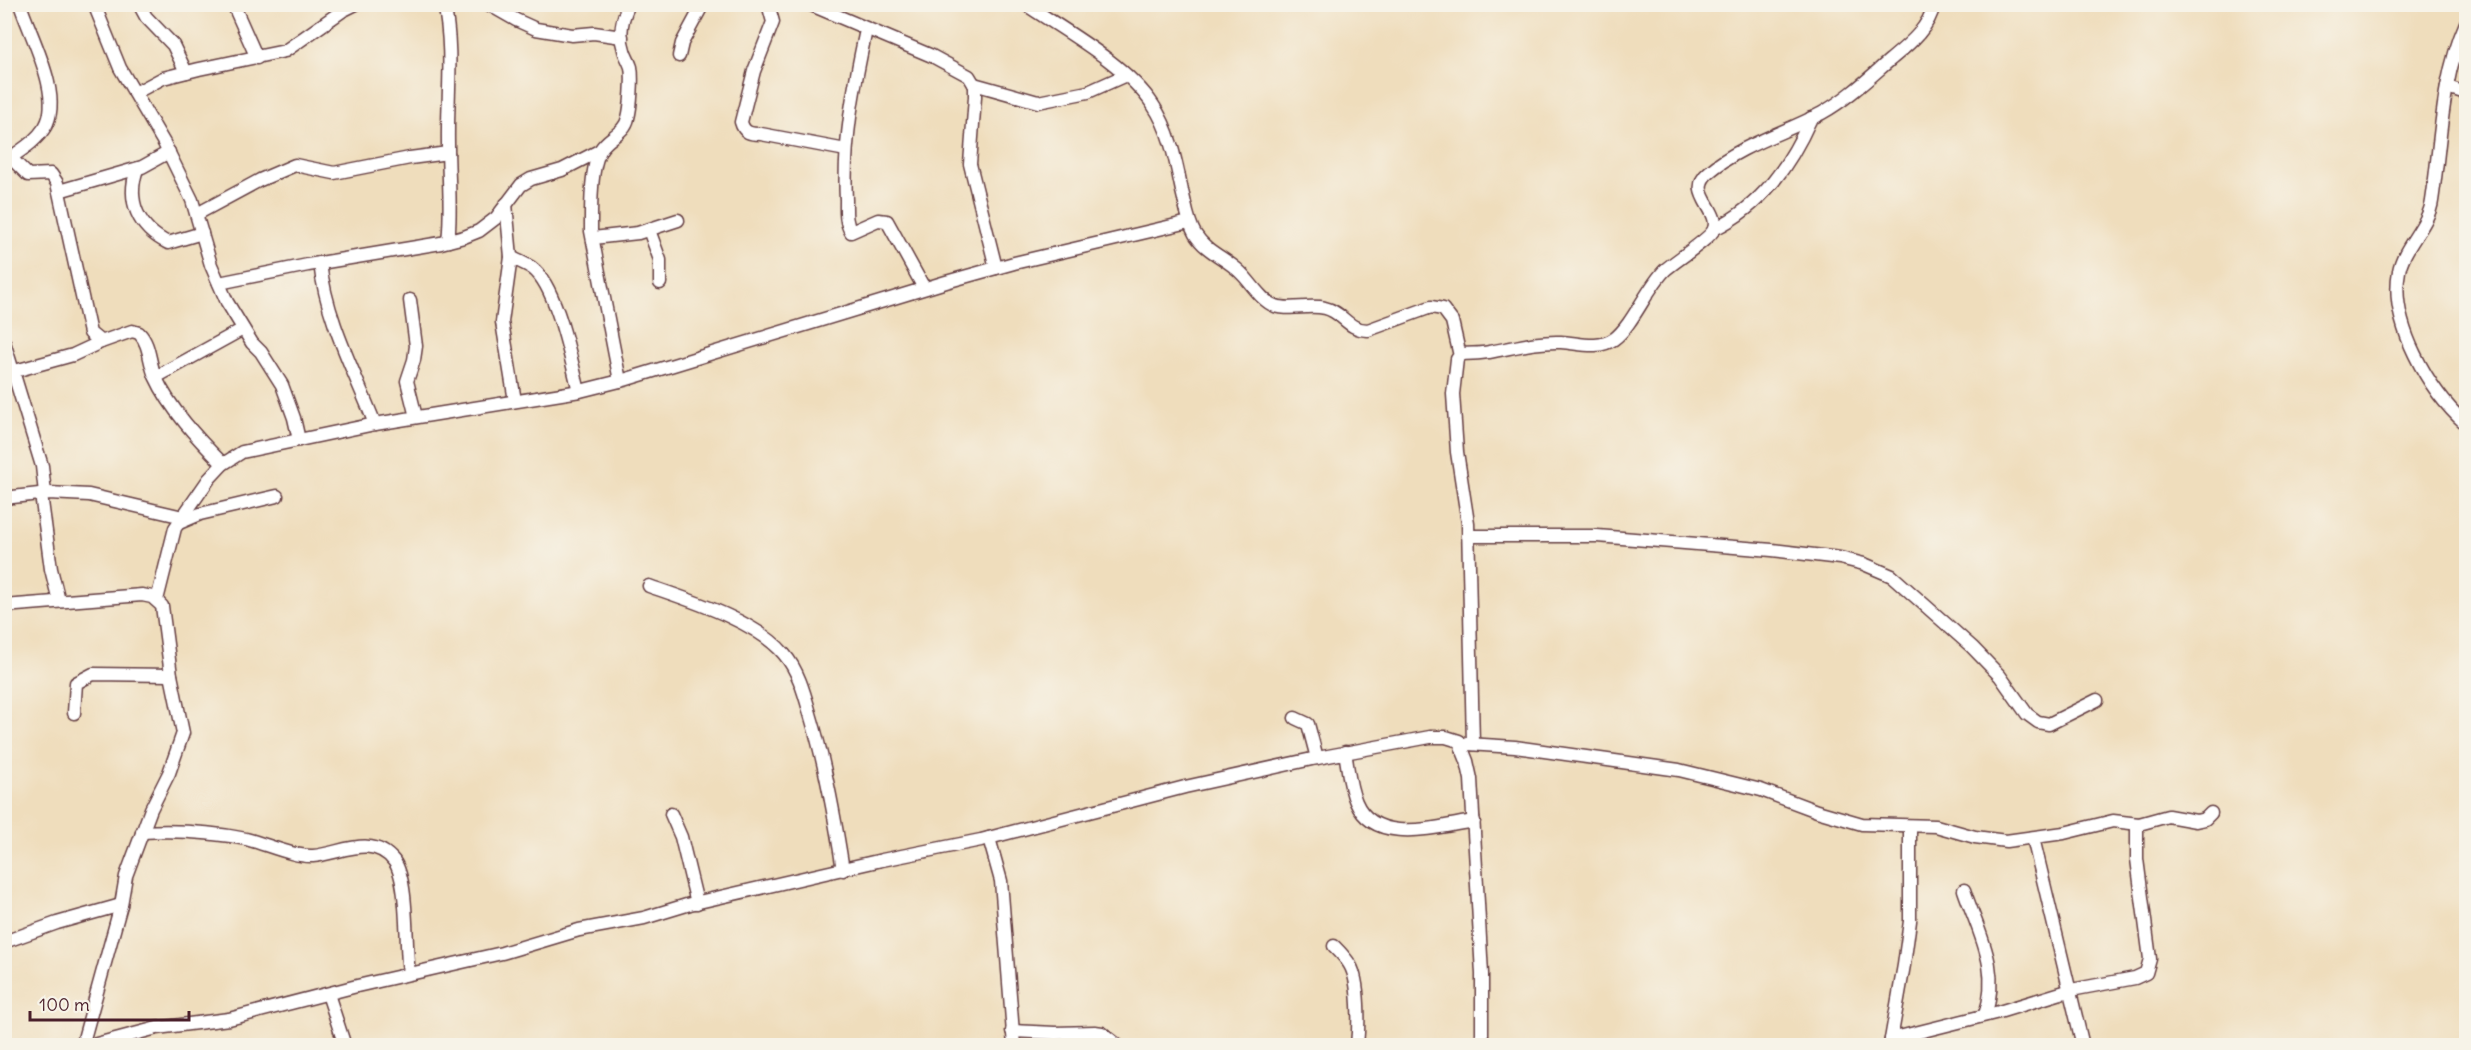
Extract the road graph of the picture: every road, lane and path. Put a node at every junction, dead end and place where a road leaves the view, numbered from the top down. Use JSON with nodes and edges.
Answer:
{"nodes":[{"id":1,"x":20,"y":4,"type":"edge"},
{"id":2,"x":94,"y":4,"type":"edge"},
{"id":3,"x":139,"y":4,"type":"edge"},
{"id":4,"x":233,"y":4,"type":"edge"},
{"id":5,"x":356,"y":4,"type":"edge"},
{"id":6,"x":444,"y":4,"type":"edge"},
{"id":7,"x":488,"y":4,"type":"edge"},
{"id":8,"x":629,"y":4,"type":"edge"},
{"id":9,"x":703,"y":4,"type":"edge"},
{"id":10,"x":768,"y":4,"type":"edge"},
{"id":11,"x":809,"y":4,"type":"edge"},
{"id":12,"x":1025,"y":4,"type":"edge"},
{"id":13,"x":1934,"y":4,"type":"edge"},
{"id":14,"x":339,"y":8,"type":"edge"},
{"id":15,"x":2466,"y":23,"type":"edge"},
{"id":16,"x":866,"y":30,"type":"junction"},
{"id":17,"x":622,"y":36,"type":"junction"},
{"id":18,"x":679,"y":56,"type":"dead end"},
{"id":19,"x":257,"y":58,"type":"junction"},
{"id":20,"x":186,"y":72,"type":"junction"},
{"id":21,"x":1126,"y":75,"type":"junction"},
{"id":22,"x":974,"y":84,"type":"junction"},
{"id":23,"x":2448,"y":87,"type":"junction"},
{"id":24,"x":135,"y":93,"type":"junction"},
{"id":25,"x":2466,"y":93,"type":"edge"},
{"id":26,"x":1811,"y":118,"type":"junction"},
{"id":27,"x":846,"y":150,"type":"junction"},
{"id":28,"x":600,"y":151,"type":"junction"},
{"id":29,"x":169,"y":152,"type":"junction"},
{"id":30,"x":448,"y":153,"type":"junction"},
{"id":31,"x":7,"y":154,"type":"edge"},
{"id":32,"x":137,"y":169,"type":"junction"},
{"id":33,"x":59,"y":191,"type":"junction"},
{"id":34,"x":506,"y":204,"type":"junction"},
{"id":35,"x":197,"y":214,"type":"junction"},
{"id":36,"x":678,"y":220,"type":"dead end"},
{"id":37,"x":1189,"y":222,"type":"junction"},
{"id":38,"x":1714,"y":229,"type":"junction"},
{"id":39,"x":649,"y":230,"type":"junction"},
{"id":40,"x":202,"y":233,"type":"junction"},
{"id":41,"x":593,"y":238,"type":"junction"},
{"id":42,"x":448,"y":242,"type":"junction"},
{"id":43,"x":511,"y":257,"type":"junction"},
{"id":44,"x":320,"y":263,"type":"junction"},
{"id":45,"x":996,"y":268,"type":"junction"},
{"id":46,"x":219,"y":283,"type":"junction"},
{"id":47,"x":660,"y":283,"type":"dead end"},
{"id":48,"x":924,"y":288,"type":"junction"},
{"id":49,"x":410,"y":300,"type":"dead end"},
{"id":50,"x":243,"y":329,"type":"junction"},
{"id":51,"x":4,"y":342,"type":"edge"},
{"id":52,"x":101,"y":342,"type":"junction"},
{"id":53,"x":1460,"y":356,"type":"junction"},
{"id":54,"x":10,"y":372,"type":"edge"},
{"id":55,"x":156,"y":377,"type":"junction"},
{"id":56,"x":620,"y":381,"type":"junction"},
{"id":57,"x":579,"y":391,"type":"junction"},
{"id":58,"x":516,"y":401,"type":"junction"},
{"id":59,"x":416,"y":417,"type":"junction"},
{"id":60,"x":375,"y":424,"type":"junction"},
{"id":61,"x":2466,"y":424,"type":"edge"},
{"id":62,"x":299,"y":440,"type":"junction"},
{"id":63,"x":223,"y":464,"type":"junction"},
{"id":64,"x":43,"y":493,"type":"junction"},
{"id":65,"x":277,"y":496,"type":"dead end"},
{"id":66,"x":4,"y":498,"type":"edge"},
{"id":67,"x":181,"y":520,"type":"junction"},
{"id":68,"x":1468,"y":536,"type":"junction"},
{"id":69,"x":649,"y":586,"type":"dead end"},
{"id":70,"x":157,"y":600,"type":"junction"},
{"id":71,"x":59,"y":601,"type":"junction"},
{"id":72,"x":4,"y":606,"type":"edge"},
{"id":73,"x":171,"y":675,"type":"junction"},
{"id":74,"x":2097,"y":700,"type":"dead end"},
{"id":75,"x":74,"y":713,"type":"dead end"},
{"id":76,"x":1295,"y":718,"type":"dead end"},
{"id":77,"x":1467,"y":744,"type":"junction"},
{"id":78,"x":1345,"y":752,"type":"junction"},
{"id":79,"x":1317,"y":758,"type":"junction"},
{"id":80,"x":2211,"y":813,"type":"dead end"},
{"id":81,"x":671,"y":814,"type":"dead end"},
{"id":82,"x":1474,"y":821,"type":"junction"},
{"id":83,"x":2137,"y":824,"type":"junction"},
{"id":84,"x":1910,"y":826,"type":"junction"},
{"id":85,"x":142,"y":832,"type":"junction"},
{"id":86,"x":989,"y":838,"type":"junction"},
{"id":87,"x":2033,"y":838,"type":"junction"},
{"id":88,"x":843,"y":870,"type":"junction"},
{"id":89,"x":1964,"y":890,"type":"dead end"},
{"id":90,"x":697,"y":903,"type":"junction"},
{"id":91,"x":122,"y":905,"type":"junction"},
{"id":92,"x":4,"y":942,"type":"edge"},
{"id":93,"x":1334,"y":946,"type":"dead end"},
{"id":94,"x":409,"y":973,"type":"junction"},
{"id":95,"x":2071,"y":990,"type":"junction"},
{"id":96,"x":328,"y":994,"type":"junction"},
{"id":97,"x":1985,"y":1015,"type":"junction"},
{"id":98,"x":1012,"y":1031,"type":"junction"},
{"id":99,"x":1890,"y":1042,"type":"edge"},
{"id":100,"x":1116,"y":1044,"type":"dead end"},
{"id":101,"x":82,"y":1046,"type":"edge"},
{"id":102,"x":89,"y":1046,"type":"edge"},
{"id":103,"x":345,"y":1046,"type":"edge"},
{"id":104,"x":1014,"y":1046,"type":"edge"},
{"id":105,"x":1357,"y":1046,"type":"edge"},
{"id":106,"x":1482,"y":1046,"type":"edge"},
{"id":107,"x":2083,"y":1046,"type":"edge"}],
"edges":[{"from":1,"to":31,"type":"street"},
{"from":2,"to":24,"type":"street"},
{"from":3,"to":20,"type":"street"},
{"from":4,"to":19,"type":"street"},
{"from":5,"to":14,"type":"street"},
{"from":6,"to":30,"type":"street"},
{"from":7,"to":17,"type":"street"},
{"from":8,"to":17,"type":"street"},
{"from":9,"to":18,"type":"street"},
{"from":10,"to":27,"type":"street"},
{"from":11,"to":16,"type":"street"},
{"from":12,"to":21,"type":"street"},
{"from":13,"to":26,"type":"street"},
{"from":14,"to":19,"type":"street"},
{"from":15,"to":23,"type":"street"},
{"from":16,"to":22,"type":"street"},
{"from":16,"to":27,"type":"street"},
{"from":17,"to":28,"type":"street"},
{"from":19,"to":20,"type":"street"},
{"from":20,"to":24,"type":"street"},
{"from":21,"to":22,"type":"street"},
{"from":21,"to":37,"type":"street"},
{"from":22,"to":45,"type":"street"},
{"from":23,"to":25,"type":"street"},
{"from":23,"to":61,"type":"street"},
{"from":24,"to":29,"type":"street"},
{"from":26,"to":38,"type":"street"},
{"from":26,"to":38,"type":"street"},
{"from":27,"to":48,"type":"street"},
{"from":28,"to":34,"type":"street"},
{"from":28,"to":41,"type":"street"},
{"from":29,"to":32,"type":"street"},
{"from":29,"to":35,"type":"street"},
{"from":30,"to":35,"type":"street"},
{"from":30,"to":42,"type":"street"},
{"from":31,"to":33,"type":"street"},
{"from":32,"to":33,"type":"street"},
{"from":32,"to":40,"type":"street"},
{"from":33,"to":52,"type":"street"},
{"from":34,"to":42,"type":"street"},
{"from":34,"to":43,"type":"street"},
{"from":35,"to":40,"type":"street"},
{"from":36,"to":39,"type":"street"},
{"from":37,"to":45,"type":"street"},
{"from":37,"to":53,"type":"street"},
{"from":38,"to":53,"type":"street"},
{"from":39,"to":41,"type":"street"},
{"from":39,"to":47,"type":"street"},
{"from":40,"to":46,"type":"street"},
{"from":41,"to":56,"type":"street"},
{"from":42,"to":44,"type":"street"},
{"from":43,"to":57,"type":"street"},
{"from":43,"to":58,"type":"street"},
{"from":44,"to":46,"type":"street"},
{"from":44,"to":60,"type":"street"},
{"from":45,"to":48,"type":"street"},
{"from":46,"to":50,"type":"street"},
{"from":48,"to":56,"type":"street"},
{"from":49,"to":59,"type":"street"},
{"from":50,"to":55,"type":"street"},
{"from":50,"to":62,"type":"street"},
{"from":51,"to":54,"type":"street"},
{"from":52,"to":54,"type":"street"},
{"from":52,"to":55,"type":"street"},
{"from":53,"to":68,"type":"street"},
{"from":54,"to":64,"type":"street"},
{"from":55,"to":63,"type":"street"},
{"from":56,"to":57,"type":"street"},
{"from":57,"to":58,"type":"street"},
{"from":58,"to":59,"type":"street"},
{"from":59,"to":60,"type":"street"},
{"from":60,"to":62,"type":"street"},
{"from":62,"to":63,"type":"street"},
{"from":63,"to":67,"type":"street"},
{"from":64,"to":66,"type":"street"},
{"from":64,"to":67,"type":"street"},
{"from":64,"to":71,"type":"street"},
{"from":65,"to":67,"type":"street"},
{"from":67,"to":70,"type":"street"},
{"from":68,"to":74,"type":"street"},
{"from":68,"to":77,"type":"street"},
{"from":69,"to":88,"type":"street"},
{"from":70,"to":71,"type":"street"},
{"from":70,"to":73,"type":"street"},
{"from":71,"to":72,"type":"street"},
{"from":73,"to":75,"type":"street"},
{"from":73,"to":85,"type":"street"},
{"from":76,"to":79,"type":"street"},
{"from":77,"to":78,"type":"street"},
{"from":77,"to":82,"type":"street"},
{"from":77,"to":84,"type":"street"},
{"from":78,"to":79,"type":"street"},
{"from":78,"to":82,"type":"street"},
{"from":79,"to":86,"type":"street"},
{"from":80,"to":83,"type":"street"},
{"from":81,"to":90,"type":"street"},
{"from":82,"to":106,"type":"street"},
{"from":83,"to":87,"type":"street"},
{"from":83,"to":95,"type":"street"},
{"from":84,"to":87,"type":"street"},
{"from":84,"to":99,"type":"street"},
{"from":85,"to":91,"type":"street"},
{"from":85,"to":94,"type":"street"},
{"from":86,"to":88,"type":"street"},
{"from":86,"to":98,"type":"street"},
{"from":87,"to":95,"type":"street"},
{"from":88,"to":90,"type":"street"},
{"from":89,"to":97,"type":"street"},
{"from":90,"to":94,"type":"street"},
{"from":91,"to":92,"type":"street"},
{"from":91,"to":101,"type":"street"},
{"from":93,"to":105,"type":"street"},
{"from":94,"to":96,"type":"street"},
{"from":95,"to":97,"type":"street"},
{"from":95,"to":107,"type":"street"},
{"from":96,"to":102,"type":"street"},
{"from":96,"to":103,"type":"street"},
{"from":97,"to":99,"type":"street"},
{"from":98,"to":100,"type":"street"},
{"from":98,"to":104,"type":"street"}]}
